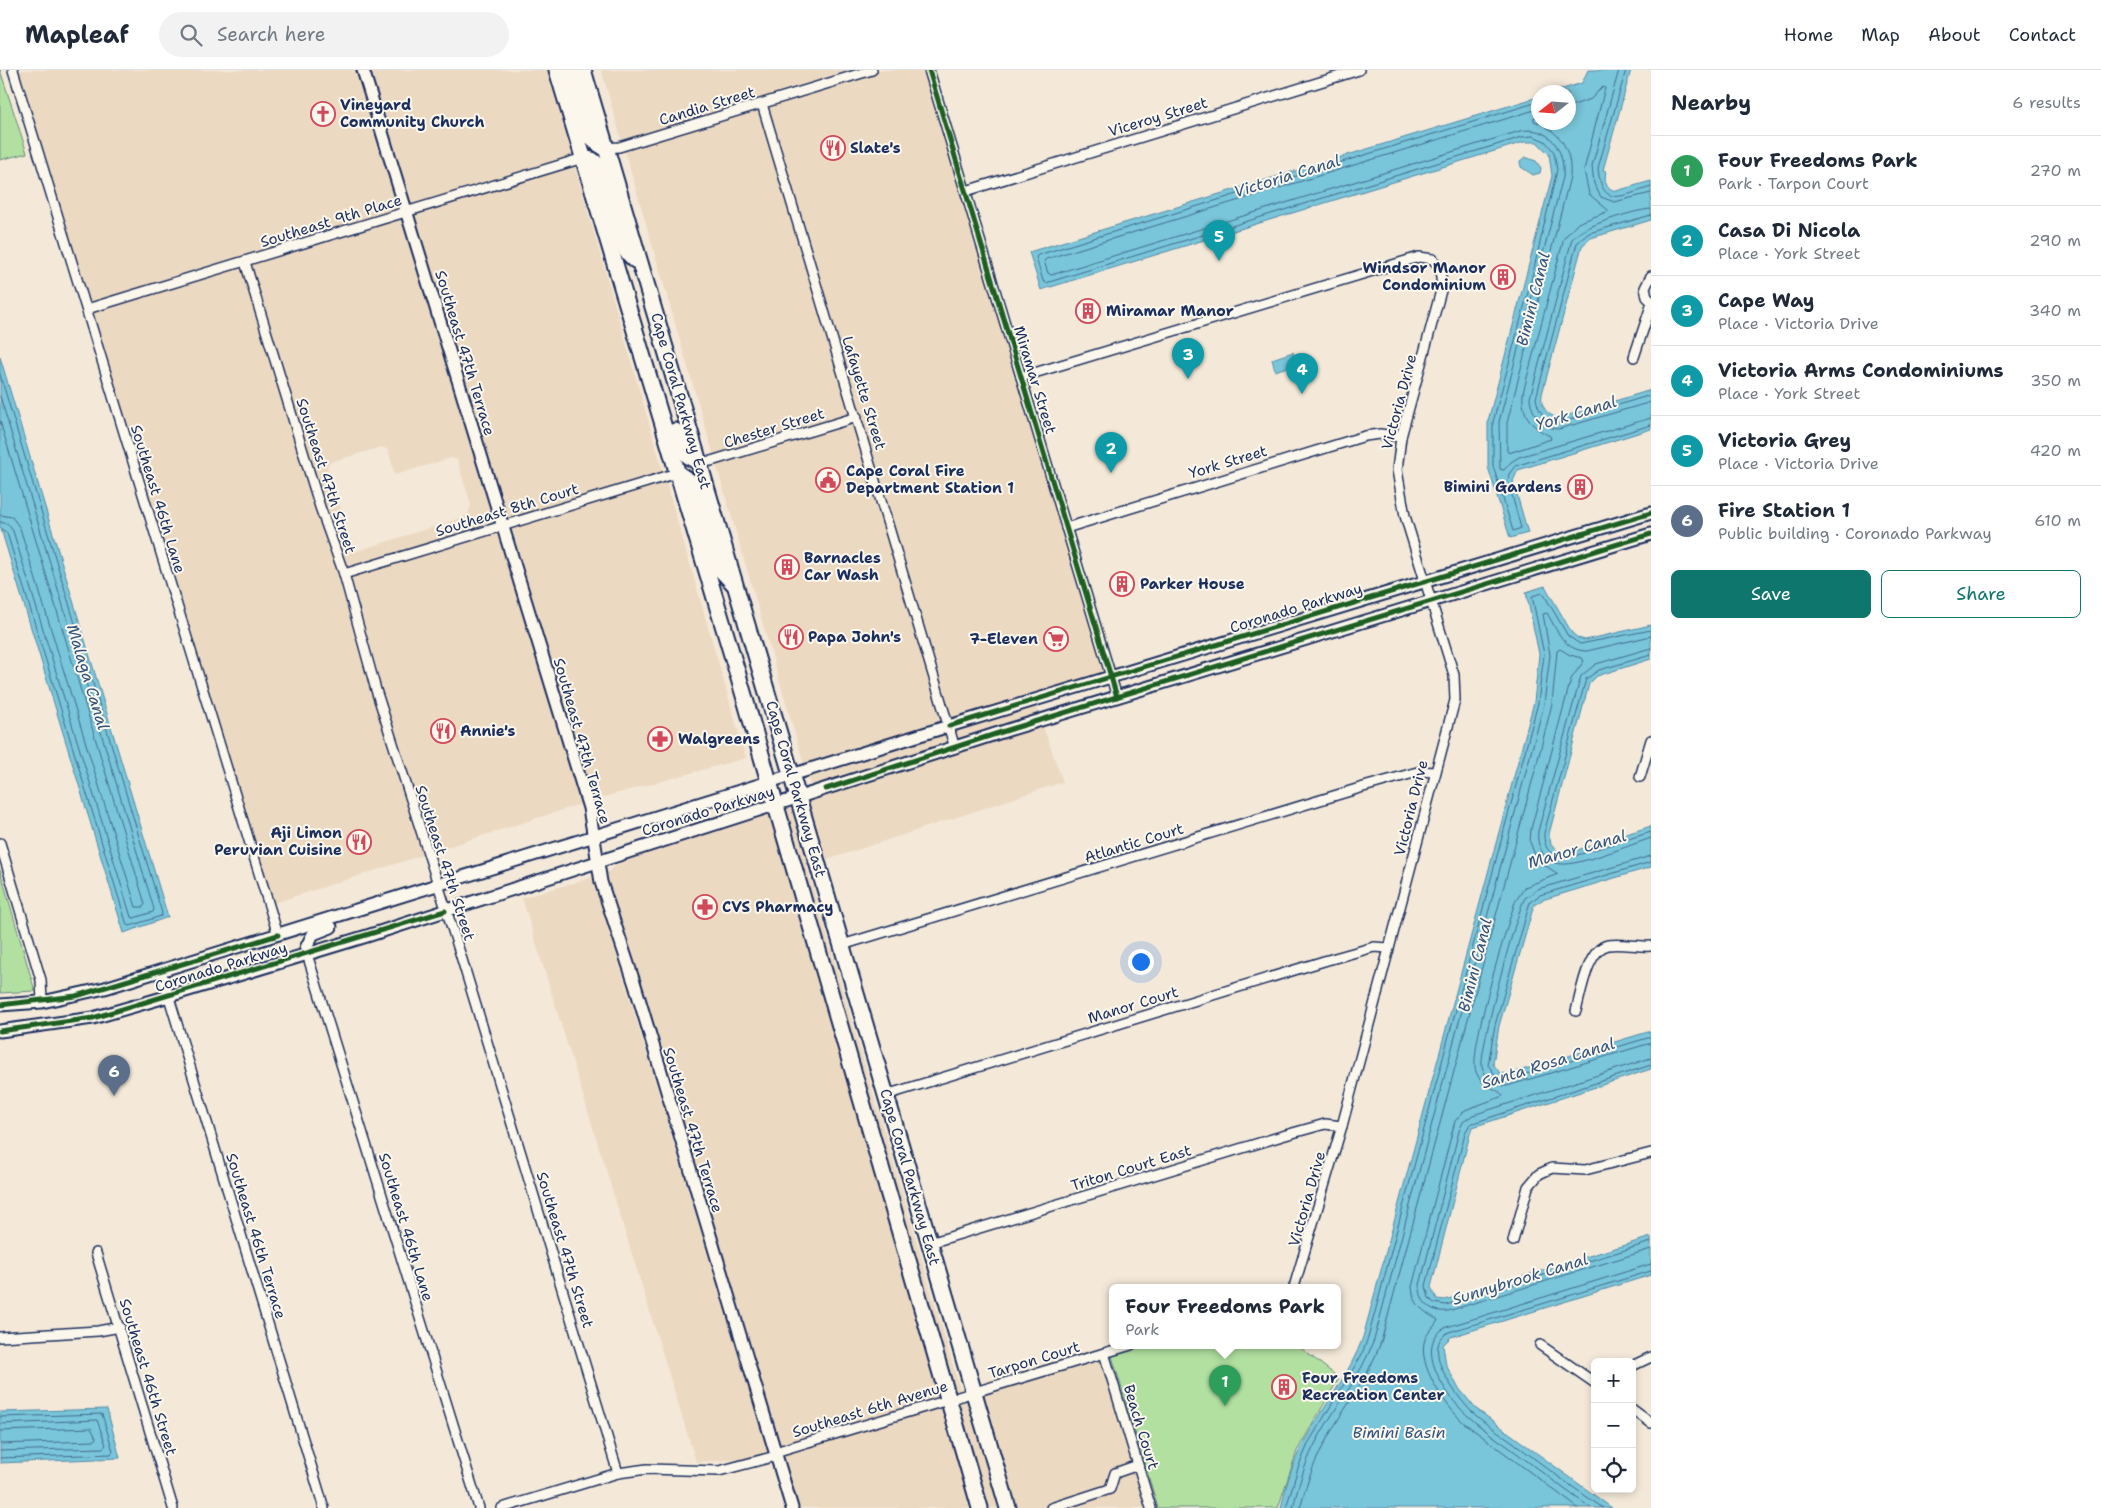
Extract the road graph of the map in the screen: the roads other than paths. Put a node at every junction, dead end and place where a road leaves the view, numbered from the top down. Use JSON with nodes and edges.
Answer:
{"nodes":[{"id":1,"x":13,"y":70,"type":"edge"},
{"id":2,"x":363,"y":70,"type":"edge"},
{"id":3,"x":557,"y":70,"type":"edge"},
{"id":4,"x":569,"y":70,"type":"edge"},
{"id":5,"x":584,"y":70,"type":"edge"},
{"id":6,"x":872,"y":70,"type":"edge"},
{"id":7,"x":929,"y":70,"type":"edge"},
{"id":8,"x":1359,"y":70,"type":"edge"},
{"id":9,"x":762,"y":104,"type":"junction"},
{"id":10,"x":606,"y":148,"type":"junction"},
{"id":11,"x":583,"y":158,"type":"junction"},
{"id":12,"x":966,"y":191,"type":"junction"},
{"id":13,"x":406,"y":212,"type":"junction"},
{"id":14,"x":245,"y":262,"type":"junction"},
{"id":15,"x":641,"y":266,"type":"junction"},
{"id":16,"x":1651,"y":276,"type":"edge"},
{"id":17,"x":1651,"y":301,"type":"edge"},
{"id":18,"x":1651,"y":306,"type":"edge"},
{"id":19,"x":87,"y":309,"type":"junction"},
{"id":20,"x":641,"y":352,"type":"junction"},
{"id":21,"x":1634,"y":357,"type":"dead end"},
{"id":22,"x":1021,"y":377,"type":"junction"},
{"id":23,"x":857,"y":417,"type":"junction"},
{"id":24,"x":1401,"y":437,"type":"junction"},
{"id":25,"x":699,"y":462,"type":"junction"},
{"id":26,"x":677,"y":473,"type":"junction"},
{"id":27,"x":1651,"y":513,"type":"edge"},
{"id":28,"x":503,"y":526,"type":"junction"},
{"id":29,"x":1066,"y":528,"type":"junction"},
{"id":30,"x":1651,"y":534,"type":"edge"},
{"id":31,"x":344,"y":574,"type":"junction"},
{"id":32,"x":1426,"y":582,"type":"junction"},
{"id":33,"x":736,"y":586,"type":"junction"},
{"id":34,"x":1431,"y":601,"type":"junction"},
{"id":35,"x":1111,"y":678,"type":"junction"},
{"id":36,"x":1117,"y":697,"type":"junction"},
{"id":37,"x":949,"y":726,"type":"junction"},
{"id":38,"x":1651,"y":740,"type":"edge"},
{"id":39,"x":956,"y":748,"type":"junction"},
{"id":40,"x":1434,"y":772,"type":"junction"},
{"id":41,"x":792,"y":775,"type":"junction"},
{"id":42,"x":1640,"y":777,"type":"dead end"},
{"id":43,"x":769,"y":782,"type":"junction"},
{"id":44,"x":798,"y":798,"type":"junction"},
{"id":45,"x":776,"y":806,"type":"junction"},
{"id":46,"x":594,"y":837,"type":"junction"},
{"id":47,"x":0,"y":843,"type":"edge"},
{"id":48,"x":598,"y":862,"type":"junction"},
{"id":49,"x":437,"y":886,"type":"junction"},
{"id":50,"x":446,"y":911,"type":"junction"},
{"id":51,"x":354,"y":912,"type":"junction"},
{"id":52,"x":278,"y":935,"type":"junction"},
{"id":53,"x":842,"y":945,"type":"junction"},
{"id":54,"x":1651,"y":946,"type":"edge"},
{"id":55,"x":1388,"y":948,"type":"junction"},
{"id":56,"x":307,"y":954,"type":"junction"},
{"id":57,"x":161,"y":971,"type":"junction"},
{"id":58,"x":169,"y":996,"type":"junction"},
{"id":59,"x":42,"y":1002,"type":"junction"},
{"id":60,"x":0,"y":1005,"type":"edge"},
{"id":61,"x":1576,"y":1012,"type":"dead end"},
{"id":62,"x":0,"y":1031,"type":"edge"},
{"id":63,"x":886,"y":1094,"type":"junction"},
{"id":64,"x":1342,"y":1126,"type":"junction"},
{"id":65,"x":1651,"y":1153,"type":"edge"},
{"id":66,"x":1513,"y":1241,"type":"dead end"},
{"id":67,"x":930,"y":1243,"type":"junction"},
{"id":68,"x":96,"y":1253,"type":"dead end"},
{"id":69,"x":1295,"y":1284,"type":"edge"},
{"id":70,"x":120,"y":1327,"type":"junction"},
{"id":71,"x":0,"y":1337,"type":"edge"},
{"id":72,"x":1540,"y":1345,"type":"dead end"},
{"id":73,"x":1118,"y":1349,"type":"edge"},
{"id":74,"x":1104,"y":1353,"type":"junction"},
{"id":75,"x":1651,"y":1357,"type":"edge"},
{"id":76,"x":1636,"y":1364,"type":"edge"},
{"id":77,"x":1591,"y":1380,"type":"edge"},
{"id":78,"x":974,"y":1392,"type":"junction"},
{"id":79,"x":948,"y":1400,"type":"junction"},
{"id":80,"x":1636,"y":1412,"type":"edge"},
{"id":81,"x":1651,"y":1423,"type":"edge"},
{"id":82,"x":776,"y":1454,"type":"junction"},
{"id":83,"x":1138,"y":1465,"type":"junction"},
{"id":84,"x":618,"y":1473,"type":"junction"},
{"id":85,"x":173,"y":1508,"type":"edge"},
{"id":86,"x":324,"y":1508,"type":"edge"},
{"id":87,"x":479,"y":1508,"type":"edge"},
{"id":88,"x":502,"y":1508,"type":"edge"},
{"id":89,"x":792,"y":1508,"type":"edge"},
{"id":90,"x":980,"y":1508,"type":"edge"},
{"id":91,"x":1008,"y":1508,"type":"edge"},
{"id":92,"x":1051,"y":1508,"type":"edge"},
{"id":93,"x":1151,"y":1508,"type":"edge"}],
"edges":[{"from":1,"to":19,"type":"street","name":"Southeast 46th Lane"},
{"from":2,"to":13,"type":"street","name":"Southeast 47th Terrace"},
{"from":3,"to":11,"type":"main road","name":"Cape Coral Parkway East"},
{"from":4,"to":10,"type":"main road"},
{"from":5,"to":10,"type":"main road","name":"Cape Coral Parkway East"},
{"from":6,"to":9,"type":"street","name":"Candia Street"},
{"from":7,"to":12,"type":"street","name":"Miramar Street"},
{"from":8,"to":12,"type":"street","name":"Viceroy Street"},
{"from":9,"to":10,"type":"street","name":"Candia Street"},
{"from":9,"to":23,"type":"street","name":"Lafayette Street"},
{"from":10,"to":15,"type":"main road","name":"Cape Coral Parkway East"},
{"from":11,"to":13,"type":"street","name":"Southeast 9th Place"},
{"from":11,"to":15,"type":"main road"},
{"from":11,"to":20,"type":"main road","name":"Cape Coral Parkway East"},
{"from":12,"to":22,"type":"street","name":"Miramar Street"},
{"from":13,"to":14,"type":"street","name":"Southeast 9th Place"},
{"from":13,"to":28,"type":"street","name":"Southeast 47th Terrace"},
{"from":14,"to":19,"type":"street","name":"Southeast 9th Place"},
{"from":14,"to":31,"type":"street","name":"Southeast 47th Street"},
{"from":15,"to":25,"type":"main road","name":"Cape Coral Parkway East"},
{"from":16,"to":17,"type":"street"},
{"from":18,"to":21,"type":"street"},
{"from":19,"to":52,"type":"street","name":"Southeast 46th Lane"},
{"from":20,"to":25,"type":"main road"},
{"from":20,"to":26,"type":"main road","name":"Cape Coral Parkway East"},
{"from":22,"to":24,"type":"street","name":"Victoria Drive"},
{"from":22,"to":29,"type":"street","name":"Miramar Street"},
{"from":23,"to":25,"type":"street","name":"Chester Street"},
{"from":23,"to":37,"type":"street","name":"Lafayette Street"},
{"from":24,"to":29,"type":"street","name":"York Street"},
{"from":24,"to":32,"type":"street","name":"Victoria Drive"},
{"from":25,"to":33,"type":"main road","name":"Cape Coral Parkway East"},
{"from":26,"to":28,"type":"street","name":"Southeast 8th Court"},
{"from":26,"to":33,"type":"main road"},
{"from":26,"to":43,"type":"main road","name":"Cape Coral Parkway East"},
{"from":27,"to":32,"type":"street","name":"Coronado Parkway"},
{"from":28,"to":31,"type":"street","name":"Southeast 8th Court"},
{"from":28,"to":46,"type":"street","name":"Southeast 47th Terrace"},
{"from":29,"to":35,"type":"street","name":"Miramar Street"},
{"from":30,"to":34,"type":"street","name":"Coronado Parkway"},
{"from":31,"to":49,"type":"street","name":"Southeast 47th Street"},
{"from":32,"to":34,"type":"street","name":"Victoria Drive"},
{"from":32,"to":35,"type":"street","name":"Coronado Parkway"},
{"from":33,"to":41,"type":"main road","name":"Cape Coral Parkway East"},
{"from":34,"to":36,"type":"street","name":"Coronado Parkway"},
{"from":34,"to":40,"type":"street","name":"Victoria Drive"},
{"from":35,"to":36,"type":"street","name":"Miramar Street"},
{"from":35,"to":37,"type":"street","name":"Coronado Parkway"},
{"from":36,"to":39,"type":"street","name":"Coronado Parkway"},
{"from":37,"to":39,"type":"street","name":"Lafayette Street"},
{"from":37,"to":41,"type":"street","name":"Coronado Parkway"},
{"from":38,"to":42,"type":"street"},
{"from":39,"to":44,"type":"street","name":"Coronado Parkway"},
{"from":40,"to":53,"type":"street","name":"Atlantic Court"},
{"from":40,"to":55,"type":"street","name":"Victoria Drive"},
{"from":41,"to":43,"type":"street","name":"Coronado Parkway"},
{"from":41,"to":44,"type":"main road","name":"Cape Coral Parkway East"},
{"from":43,"to":45,"type":"main road","name":"Cape Coral Parkway East"},
{"from":43,"to":46,"type":"street","name":"Coronado Parkway"},
{"from":44,"to":45,"type":"street","name":"Coronado Parkway"},
{"from":44,"to":53,"type":"main road","name":"Cape Coral Parkway East"},
{"from":45,"to":48,"type":"street","name":"Coronado Parkway"},
{"from":45,"to":79,"type":"main road","name":"Cape Coral Parkway East"},
{"from":46,"to":48,"type":"street","name":"Southeast 47th Terrace"},
{"from":46,"to":49,"type":"street","name":"Coronado Parkway"},
{"from":47,"to":59,"type":"street"},
{"from":48,"to":50,"type":"street","name":"Coronado Parkway"},
{"from":48,"to":82,"type":"street","name":"Southeast 47th Terrace"},
{"from":49,"to":50,"type":"street","name":"Southeast 47th Street"},
{"from":49,"to":51,"type":"street","name":"Coronado Parkway"},
{"from":50,"to":56,"type":"street","name":"Coronado Parkway"},
{"from":50,"to":84,"type":"street","name":"Southeast 47th Street"},
{"from":51,"to":52,"type":"street","name":"Coronado Parkway"},
{"from":51,"to":56,"type":"street"},
{"from":52,"to":57,"type":"street","name":"Coronado Parkway"},
{"from":53,"to":63,"type":"main road","name":"Cape Coral Parkway East"},
{"from":54,"to":61,"type":"street"},
{"from":55,"to":63,"type":"street","name":"Manor Court"},
{"from":55,"to":64,"type":"street","name":"Victoria Drive"},
{"from":56,"to":58,"type":"street","name":"Coronado Parkway"},
{"from":56,"to":87,"type":"street","name":"Southeast 46th Lane"},
{"from":57,"to":58,"type":"street","name":"Southeast 46th Terrace"},
{"from":57,"to":59,"type":"street","name":"Coronado Parkway"},
{"from":58,"to":62,"type":"street","name":"Coronado Parkway"},
{"from":58,"to":86,"type":"street","name":"Southeast 46th Terrace"},
{"from":59,"to":60,"type":"street","name":"Coronado Parkway"},
{"from":63,"to":67,"type":"main road","name":"Cape Coral Parkway East"},
{"from":64,"to":67,"type":"street","name":"Triton Court East"},
{"from":64,"to":69,"type":"street","name":"Victoria Drive"},
{"from":65,"to":66,"type":"street"},
{"from":67,"to":78,"type":"main road","name":"Cape Coral Parkway East"},
{"from":68,"to":70,"type":"street","name":"Southeast 46th Street"},
{"from":70,"to":71,"type":"street"},
{"from":70,"to":85,"type":"street","name":"Southeast 46th Street"},
{"from":72,"to":77,"type":"street"},
{"from":73,"to":74,"type":"street","name":"Tarpon Court"},
{"from":74,"to":78,"type":"street","name":"Tarpon Court"},
{"from":74,"to":83,"type":"street","name":"Beach Court"},
{"from":75,"to":76,"type":"street"},
{"from":78,"to":79,"type":"street","name":"Southeast 6th Avenue"},
{"from":78,"to":91,"type":"main road","name":"Cape Coral Parkway East"},
{"from":79,"to":82,"type":"street","name":"Southeast 6th Avenue"},
{"from":79,"to":90,"type":"main road","name":"Cape Coral Parkway East"},
{"from":80,"to":81,"type":"street"},
{"from":82,"to":84,"type":"street","name":"Southeast 6th Avenue"},
{"from":82,"to":89,"type":"street","name":"Southeast 47th Terrace"},
{"from":83,"to":92,"type":"street"},
{"from":83,"to":93,"type":"street","name":"Beach Court"},
{"from":84,"to":88,"type":"street","name":"Southeast 6th Avenue"}]}
